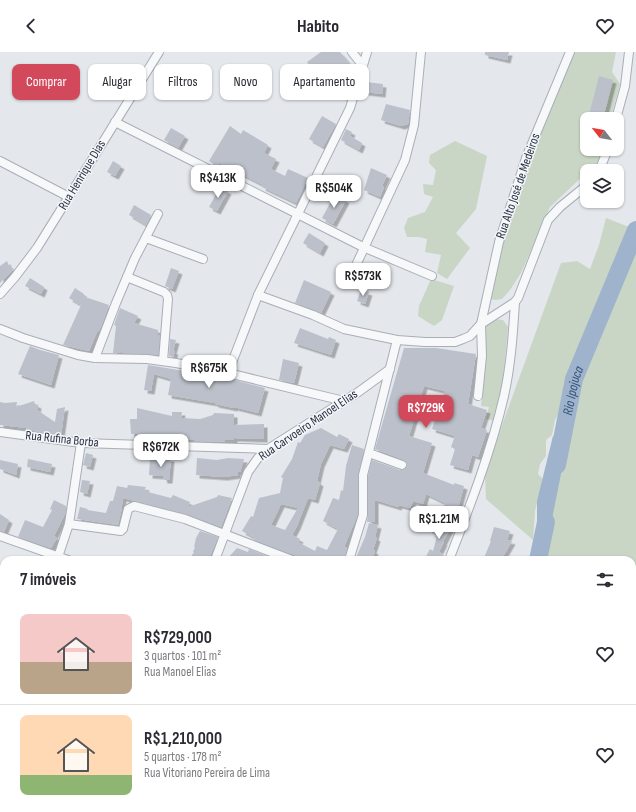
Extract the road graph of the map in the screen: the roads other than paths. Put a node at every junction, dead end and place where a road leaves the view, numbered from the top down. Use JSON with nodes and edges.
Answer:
{"nodes":[{"id":1,"x":159,"y":52,"type":"edge"},
{"id":2,"x":352,"y":52,"type":"edge"},
{"id":3,"x":367,"y":52,"type":"edge"},
{"id":4,"x":421,"y":52,"type":"edge"},
{"id":5,"x":570,"y":52,"type":"edge"},
{"id":6,"x":629,"y":52,"type":"edge"},
{"id":7,"x":361,"y":64,"type":"edge"},
{"id":8,"x":364,"y":64,"type":"edge"},
{"id":9,"x":352,"y":100,"type":"edge"},
{"id":10,"x":618,"y":112,"type":"edge"},
{"id":11,"x":115,"y":122,"type":"junction"},
{"id":12,"x":0,"y":161,"type":"edge"},
{"id":13,"x":580,"y":191,"type":"edge"},
{"id":14,"x":69,"y":197,"type":"junction"},
{"id":15,"x":297,"y":213,"type":"junction"},
{"id":16,"x":158,"y":214,"type":"dead end"},
{"id":17,"x":146,"y":238,"type":"junction"},
{"id":18,"x":363,"y":247,"type":"junction"},
{"id":19,"x":203,"y":259,"type":"dead end"},
{"id":20,"x":351,"y":276,"type":"dead end"},
{"id":21,"x":432,"y":276,"type":"dead end"},
{"id":22,"x":127,"y":277,"type":"junction"},
{"id":23,"x":2,"y":288,"type":"edge"},
{"id":24,"x":258,"y":295,"type":"junction"},
{"id":25,"x":515,"y":302,"type":"junction"},
{"id":26,"x":481,"y":324,"type":"junction"},
{"id":27,"x":0,"y":329,"type":"edge"},
{"id":28,"x":397,"y":340,"type":"junction"},
{"id":29,"x":95,"y":358,"type":"junction"},
{"id":30,"x":163,"y":361,"type":"junction"},
{"id":31,"x":390,"y":369,"type":"junction"},
{"id":32,"x":228,"y":373,"type":"junction"},
{"id":33,"x":478,"y":396,"type":"dead end"},
{"id":34,"x":344,"y":400,"type":"junction"},
{"id":35,"x":0,"y":432,"type":"edge"},
{"id":36,"x":81,"y":443,"type":"junction"},
{"id":37,"x":268,"y":449,"type":"junction"},
{"id":38,"x":369,"y":453,"type":"junction"},
{"id":39,"x":402,"y":465,"type":"dead end"},
{"id":40,"x":68,"y":524,"type":"junction"},
{"id":41,"x":225,"y":534,"type":"junction"},
{"id":42,"x":0,"y":536,"type":"edge"},
{"id":43,"x":53,"y":556,"type":"edge"},
{"id":44,"x":59,"y":556,"type":"edge"},
{"id":45,"x":217,"y":556,"type":"edge"},
{"id":46,"x":282,"y":556,"type":"edge"},
{"id":47,"x":350,"y":556,"type":"edge"},
{"id":48,"x":451,"y":556,"type":"edge"}],
"edges":[{"from":1,"to":11,"type":"street","name":"Rua Henrique Dias"},
{"from":2,"to":7,"type":"street"},
{"from":3,"to":8,"type":"street"},
{"from":4,"to":18,"type":"street"},
{"from":5,"to":26,"type":"street","name":"Rua Alto José de Medeiros"},
{"from":6,"to":10,"type":"street"},
{"from":9,"to":15,"type":"street"},
{"from":11,"to":14,"type":"street","name":"Rua Henrique Dias"},
{"from":11,"to":15,"type":"street"},
{"from":12,"to":14,"type":"street"},
{"from":13,"to":25,"type":"street"},
{"from":14,"to":23,"type":"street","name":"Rua Henrique Dias"},
{"from":15,"to":18,"type":"street"},
{"from":15,"to":24,"type":"street"},
{"from":16,"to":17,"type":"street"},
{"from":17,"to":19,"type":"street"},
{"from":17,"to":22,"type":"street"},
{"from":18,"to":20,"type":"street"},
{"from":18,"to":21,"type":"street"},
{"from":22,"to":29,"type":"street"},
{"from":22,"to":30,"type":"street"},
{"from":24,"to":28,"type":"street"},
{"from":24,"to":32,"type":"street"},
{"from":25,"to":26,"type":"street"},
{"from":25,"to":48,"type":"street"},
{"from":26,"to":28,"type":"street"},
{"from":26,"to":33,"type":"street","name":"Rua Alto José de Medeiros"},
{"from":27,"to":29,"type":"street"},
{"from":28,"to":31,"type":"street"},
{"from":29,"to":30,"type":"street"},
{"from":30,"to":32,"type":"street"},
{"from":31,"to":34,"type":"street","name":"Rua Carvoeiro Manoel Elias"},
{"from":31,"to":38,"type":"street"},
{"from":32,"to":34,"type":"street"},
{"from":34,"to":37,"type":"street","name":"Rua Carvoeiro Manoel Elias"},
{"from":35,"to":36,"type":"street","name":"Rua Rufina Borba"},
{"from":36,"to":37,"type":"street","name":"Rua Rufina Borba"},
{"from":36,"to":40,"type":"street"},
{"from":37,"to":41,"type":"street","name":"Rua Carvoeiro Manoel Elias"},
{"from":38,"to":39,"type":"street"},
{"from":38,"to":47,"type":"street"},
{"from":40,"to":41,"type":"street"},
{"from":40,"to":44,"type":"street"},
{"from":41,"to":45,"type":"street","name":"Rua Carvoeiro Manoel Elias"},
{"from":41,"to":46,"type":"street"},
{"from":42,"to":43,"type":"street"}]}
